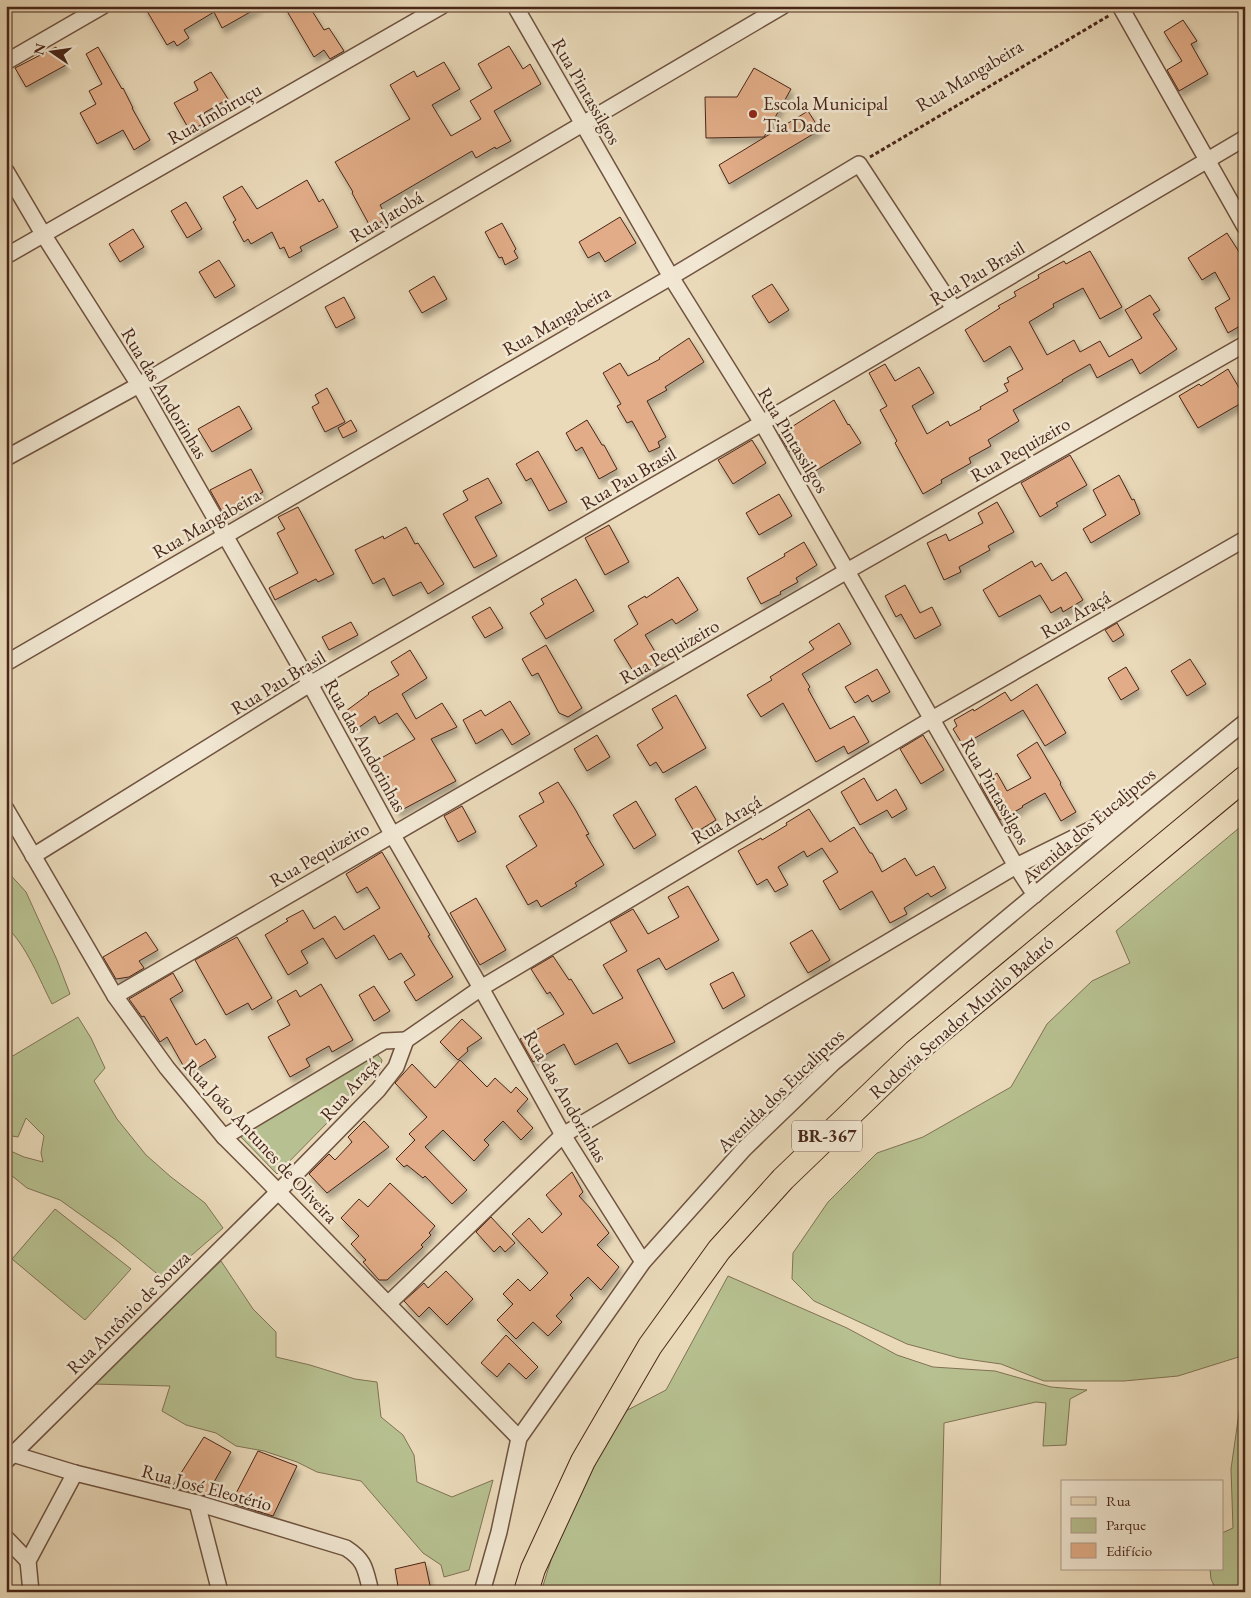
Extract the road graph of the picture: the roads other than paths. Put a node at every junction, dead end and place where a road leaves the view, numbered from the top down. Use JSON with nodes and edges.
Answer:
{"nodes":[{"id":1,"x":103,"y":6,"type":"edge"},
{"id":2,"x":442,"y":6,"type":"edge"},
{"id":3,"x":515,"y":6,"type":"edge"},
{"id":4,"x":784,"y":6,"type":"edge"},
{"id":5,"x":1122,"y":7,"type":"edge"},
{"id":6,"x":6,"y":62,"type":"edge"},
{"id":7,"x":584,"y":124,"type":"junction"},
{"id":8,"x":1245,"y":138,"type":"edge"},
{"id":9,"x":1208,"y":160,"type":"junction"},
{"id":10,"x":6,"y":171,"type":"edge"},
{"id":11,"x":1245,"y":227,"type":"edge"},
{"id":12,"x":43,"y":234,"type":"junction"},
{"id":13,"x":6,"y":256,"type":"edge"},
{"id":14,"x":671,"y":277,"type":"junction"},
{"id":15,"x":954,"y":309,"type":"junction"},
{"id":16,"x":1245,"y":344,"type":"edge"},
{"id":17,"x":139,"y":385,"type":"junction"},
{"id":18,"x":762,"y":423,"type":"junction"},
{"id":19,"x":6,"y":458,"type":"edge"},
{"id":20,"x":225,"y":535,"type":"junction"},
{"id":21,"x":1245,"y":539,"type":"edge"},
{"id":22,"x":847,"y":571,"type":"junction"},
{"id":23,"x":6,"y":663,"type":"edge"},
{"id":24,"x":310,"y":684,"type":"junction"},
{"id":25,"x":932,"y":719,"type":"junction"},
{"id":26,"x":1245,"y":722,"type":"edge"},
{"id":27,"x":1245,"y":778,"type":"edge"},
{"id":28,"x":1146,"y":802,"type":"junction"},
{"id":29,"x":6,"y":809,"type":"edge"},
{"id":30,"x":392,"y":834,"type":"junction"},
{"id":31,"x":33,"y":856,"type":"junction"},
{"id":32,"x":1016,"y":866,"type":"junction"},
{"id":33,"x":1035,"y":895,"type":"junction"},
{"id":34,"x":481,"y":988,"type":"junction"},
{"id":35,"x":115,"y":996,"type":"junction"},
{"id":36,"x":406,"y":1040,"type":"junction"},
{"id":37,"x":563,"y":1135,"type":"junction"},
{"id":38,"x":224,"y":1137,"type":"junction"},
{"id":39,"x":278,"y":1192,"type":"junction"},
{"id":40,"x":643,"y":1262,"type":"junction"},
{"id":41,"x":388,"y":1304,"type":"junction"},
{"id":42,"x":519,"y":1438,"type":"junction"},
{"id":43,"x":8,"y":1456,"type":"edge"},
{"id":44,"x":74,"y":1473,"type":"junction"},
{"id":45,"x":197,"y":1504,"type":"junction"},
{"id":46,"x":6,"y":1538,"type":"edge"},
{"id":47,"x":28,"y":1561,"type":"junction"},
{"id":48,"x":31,"y":1592,"type":"edge"},
{"id":49,"x":220,"y":1592,"type":"edge"},
{"id":50,"x":371,"y":1592,"type":"edge"},
{"id":51,"x":482,"y":1592,"type":"edge"},
{"id":52,"x":526,"y":1592,"type":"edge"}],
"edges":[{"from":1,"to":6,"type":"street"},
{"from":2,"to":12,"type":"street","name":"Rua Imbiruçu"},
{"from":3,"to":7,"type":"street","name":"Rua Pintassilgos"},
{"from":4,"to":7,"type":"street","name":"Rua Jatobá"},
{"from":5,"to":9,"type":"street"},
{"from":7,"to":14,"type":"street","name":"Rua Pintassilgos"},
{"from":7,"to":17,"type":"street","name":"Rua Jatobá"},
{"from":8,"to":9,"type":"street","name":"Rua Pau Brasil"},
{"from":9,"to":11,"type":"street"},
{"from":9,"to":15,"type":"street","name":"Rua Pau Brasil"},
{"from":10,"to":12,"type":"street","name":"Rua das Andorinhas"},
{"from":12,"to":13,"type":"street","name":"Rua Imbiruçu"},
{"from":12,"to":17,"type":"street","name":"Rua das Andorinhas"},
{"from":14,"to":15,"type":"street","name":"Rua Mangabeira"},
{"from":14,"to":18,"type":"street","name":"Rua Pintassilgos"},
{"from":14,"to":20,"type":"street","name":"Rua Mangabeira"},
{"from":15,"to":18,"type":"street","name":"Rua Pau Brasil"},
{"from":16,"to":22,"type":"street","name":"Rua Pequizeiro"},
{"from":17,"to":19,"type":"street","name":"Rua Jatobá"},
{"from":17,"to":20,"type":"street","name":"Rua das Andorinhas"},
{"from":18,"to":22,"type":"street","name":"Rua Pintassilgos"},
{"from":18,"to":24,"type":"street","name":"Rua Pau Brasil"},
{"from":20,"to":23,"type":"street","name":"Rua Mangabeira"},
{"from":20,"to":24,"type":"street","name":"Rua das Andorinhas"},
{"from":21,"to":25,"type":"street","name":"Rua Araçá"},
{"from":22,"to":25,"type":"street","name":"Rua Pintassilgos"},
{"from":22,"to":30,"type":"street","name":"Rua Pequizeiro"},
{"from":24,"to":30,"type":"street","name":"Rua das Andorinhas"},
{"from":24,"to":31,"type":"street","name":"Rua Pau Brasil"},
{"from":25,"to":32,"type":"street","name":"Rua Pintassilgos"},
{"from":25,"to":34,"type":"street","name":"Rua Araçá"},
{"from":26,"to":28,"type":"street","name":"Avenida dos Eucaliptos"},
{"from":27,"to":52,"type":"main road","name":"Rodovia Senador Murilo Badaró","number":"BR-367"},
{"from":28,"to":32,"type":"street"},
{"from":28,"to":33,"type":"street","name":"Avenida dos Eucaliptos"},
{"from":29,"to":31,"type":"street","name":"Rua João Antunes de Oliveira"},
{"from":30,"to":34,"type":"street","name":"Rua das Andorinhas"},
{"from":30,"to":35,"type":"street","name":"Rua Pequizeiro"},
{"from":31,"to":35,"type":"street","name":"Rua João Antunes de Oliveira"},
{"from":32,"to":33,"type":"street","name":"Rua Pintassilgos"},
{"from":32,"to":37,"type":"street"},
{"from":33,"to":40,"type":"street","name":"Avenida dos Eucaliptos"},
{"from":34,"to":36,"type":"street","name":"Rua Araçá"},
{"from":34,"to":37,"type":"street","name":"Rua das Andorinhas"},
{"from":35,"to":38,"type":"street","name":"Rua João Antunes de Oliveira"},
{"from":36,"to":38,"type":"street"},
{"from":36,"to":39,"type":"street","name":"Rua Araçá"},
{"from":37,"to":40,"type":"street","name":"Rua das Andorinhas"},
{"from":37,"to":41,"type":"street"},
{"from":38,"to":39,"type":"street","name":"Rua João Antunes de Oliveira"},
{"from":39,"to":41,"type":"street","name":"Rua João Antunes de Oliveira"},
{"from":39,"to":43,"type":"street","name":"Rua Antônio de Souza"},
{"from":40,"to":42,"type":"street","name":"Avenida dos Eucaliptos"},
{"from":41,"to":42,"type":"street","name":"Rua João Antunes de Oliveira"},
{"from":42,"to":51,"type":"street","name":"Avenida dos Eucaliptos"},
{"from":43,"to":44,"type":"street","name":"Rua José Eleotério"},
{"from":44,"to":45,"type":"street","name":"Rua José Eleotério"},
{"from":44,"to":47,"type":"street"},
{"from":45,"to":49,"type":"street"},
{"from":45,"to":50,"type":"street","name":"Rua José Eleotério"},
{"from":46,"to":47,"type":"street"},
{"from":47,"to":48,"type":"street"}]}
